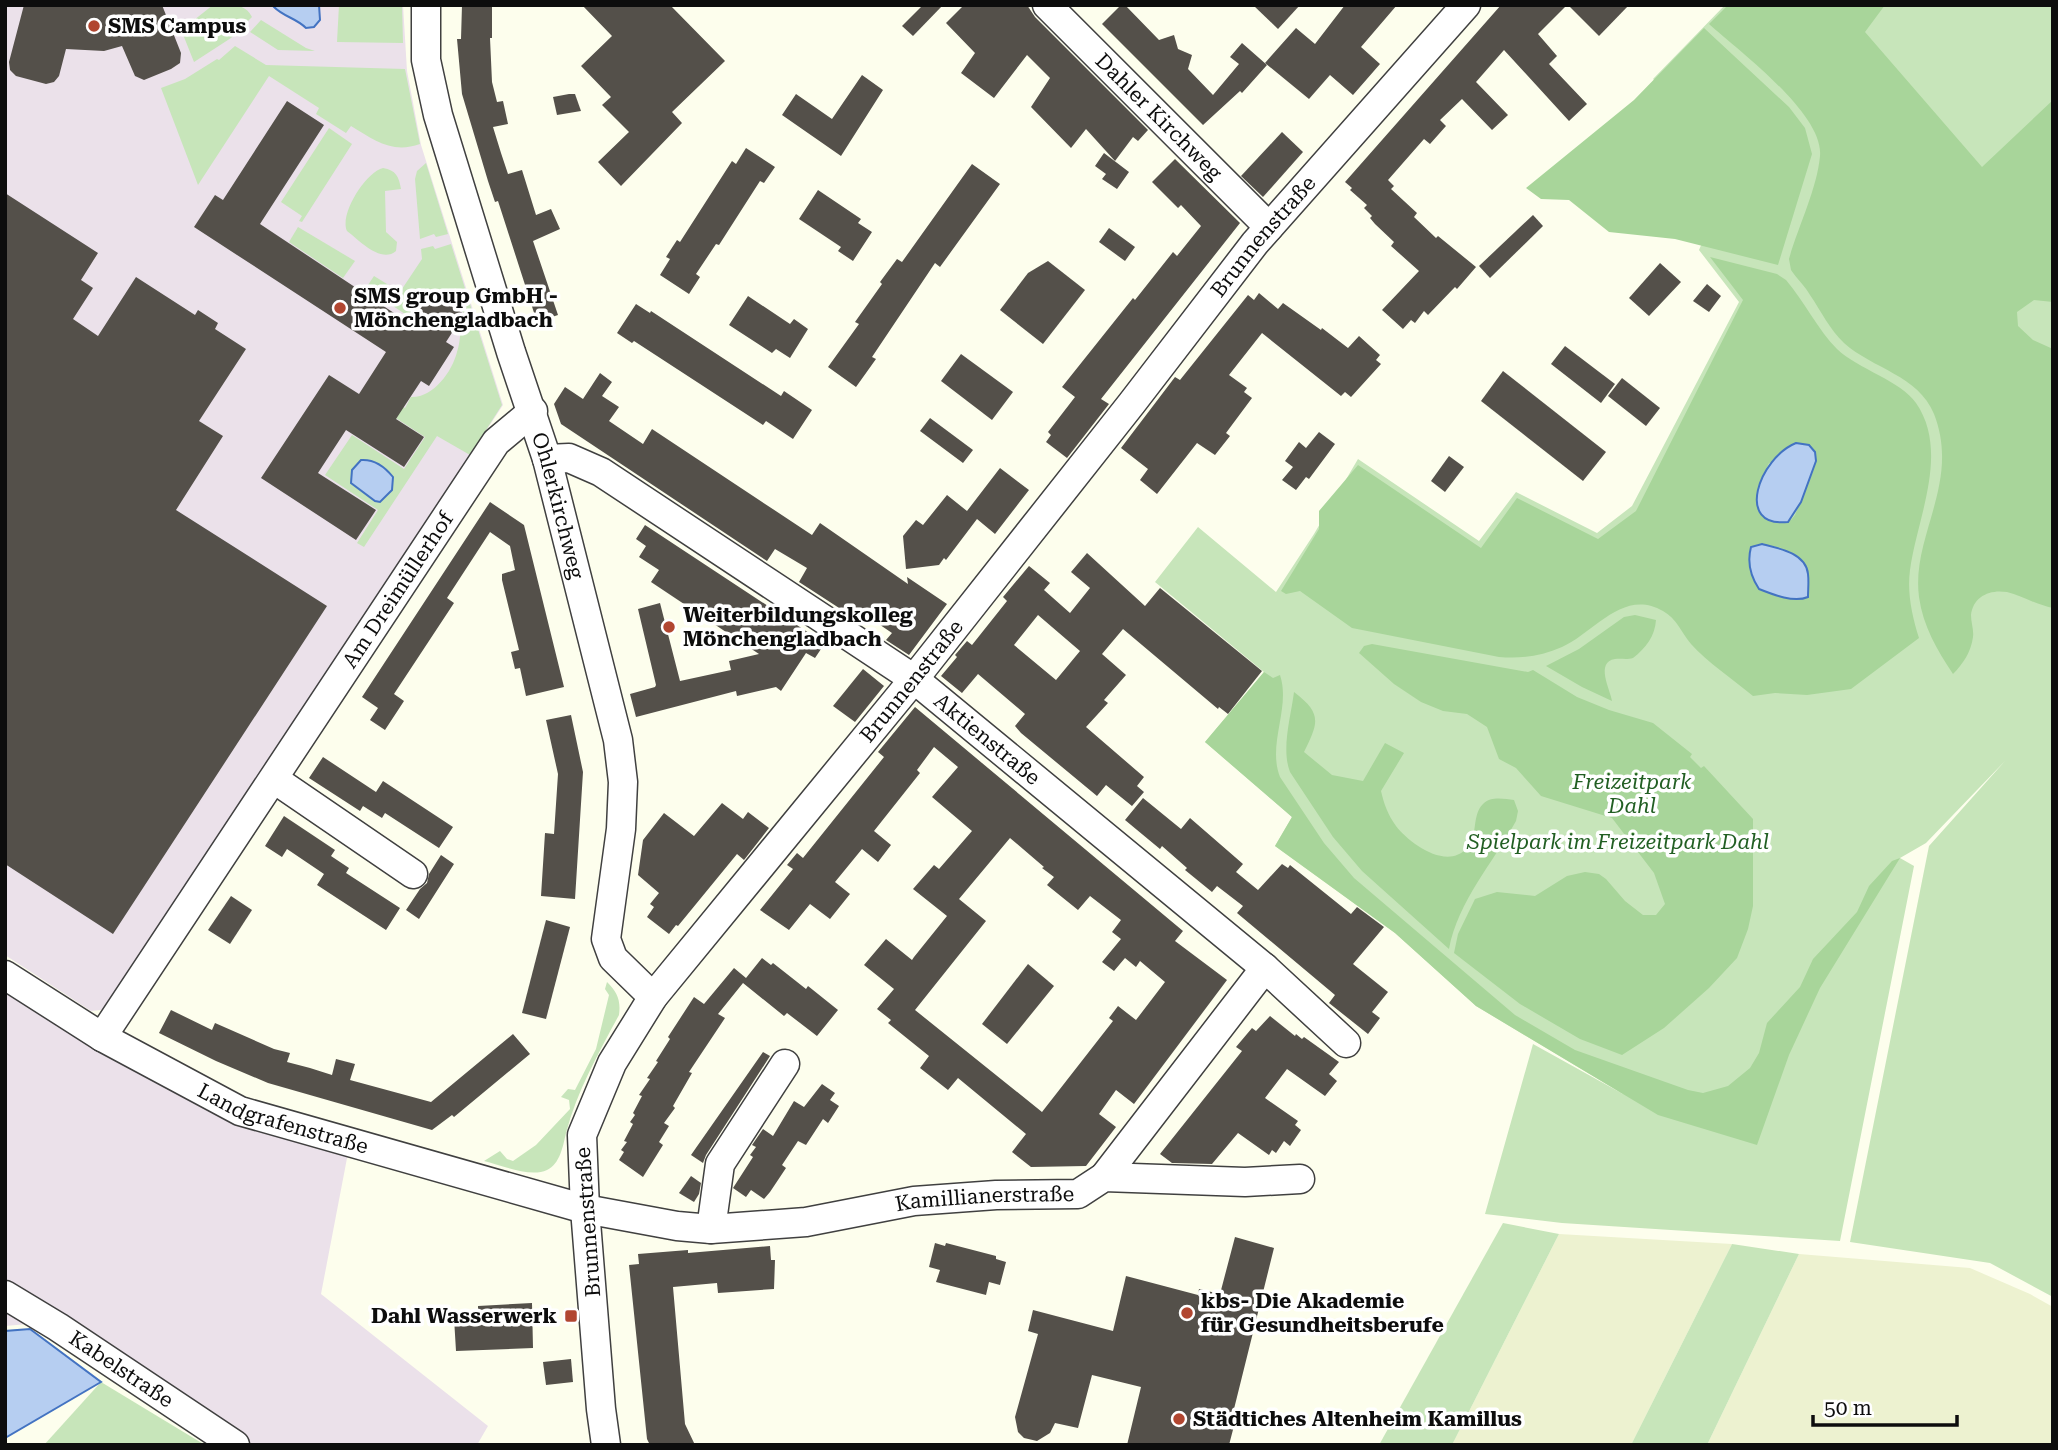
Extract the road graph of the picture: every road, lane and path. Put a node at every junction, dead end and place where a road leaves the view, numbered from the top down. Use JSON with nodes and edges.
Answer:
{"nodes":[{"id":1,"x":426,"y":5,"type":"edge"},
{"id":2,"x":1047,"y":5,"type":"edge"},
{"id":3,"x":1466,"y":5,"type":"edge"},
{"id":4,"x":1269,"y":227,"type":"junction"},
{"id":5,"x":533,"y":411,"type":"junction"},
{"id":6,"x":547,"y":458,"type":"junction"},
{"id":7,"x":914,"y":679,"type":"junction"},
{"id":8,"x":274,"y":779,"type":"junction"},
{"id":9,"x":413,"y":874,"type":"dead end"},
{"id":10,"x":1265,"y":968,"type":"junction"},
{"id":11,"x":5,"y":975,"type":"edge"},
{"id":12,"x":653,"y":997,"type":"junction"},
{"id":13,"x":102,"y":1038,"type":"junction"},
{"id":14,"x":1346,"y":1043,"type":"dead end"},
{"id":15,"x":785,"y":1064,"type":"dead end"},
{"id":16,"x":1104,"y":1177,"type":"junction"},
{"id":17,"x":1300,"y":1179,"type":"dead end"},
{"id":18,"x":585,"y":1209,"type":"junction"},
{"id":19,"x":710,"y":1228,"type":"junction"},
{"id":20,"x":5,"y":1295,"type":"edge"},
{"id":21,"x":235,"y":1445,"type":"edge"},
{"id":22,"x":606,"y":1445,"type":"edge"}],
"edges":[{"from":1,"to":5,"type":"street","name":"Ohlerkirchweg"},
{"from":2,"to":4,"type":"street","name":"Dahler Kirchweg"},
{"from":3,"to":4,"type":"street","name":"Brunnenstraße"},
{"from":4,"to":7,"type":"street","name":"Brunnenstraße"},
{"from":5,"to":6,"type":"street","name":"Ohlerkirchweg"},
{"from":5,"to":8,"type":"street","name":"Am Dreimüllerhof"},
{"from":6,"to":7,"type":"street","name":"Aktienstraße"},
{"from":6,"to":12,"type":"street","name":"Ohlerkirchweg"},
{"from":7,"to":10,"type":"street","name":"Aktienstraße"},
{"from":7,"to":12,"type":"street","name":"Brunnenstraße"},
{"from":8,"to":9,"type":"street"},
{"from":8,"to":13,"type":"street","name":"Am Dreimüllerhof"},
{"from":10,"to":14,"type":"street","name":"Aktienstraße"},
{"from":10,"to":16,"type":"street"},
{"from":11,"to":13,"type":"street","name":"Landgrafenstraße"},
{"from":12,"to":18,"type":"street","name":"Brunnenstraße"},
{"from":13,"to":18,"type":"street","name":"Landgrafenstraße"},
{"from":15,"to":19,"type":"street"},
{"from":16,"to":17,"type":"street","name":"Kamillianerstraße"},
{"from":16,"to":19,"type":"street","name":"Kamillianerstraße"},
{"from":18,"to":19,"type":"street","name":"Kamillianerstraße"},
{"from":18,"to":22,"type":"street","name":"Brunnenstraße"},
{"from":20,"to":21,"type":"street","name":"Kabelstraße"}]}
